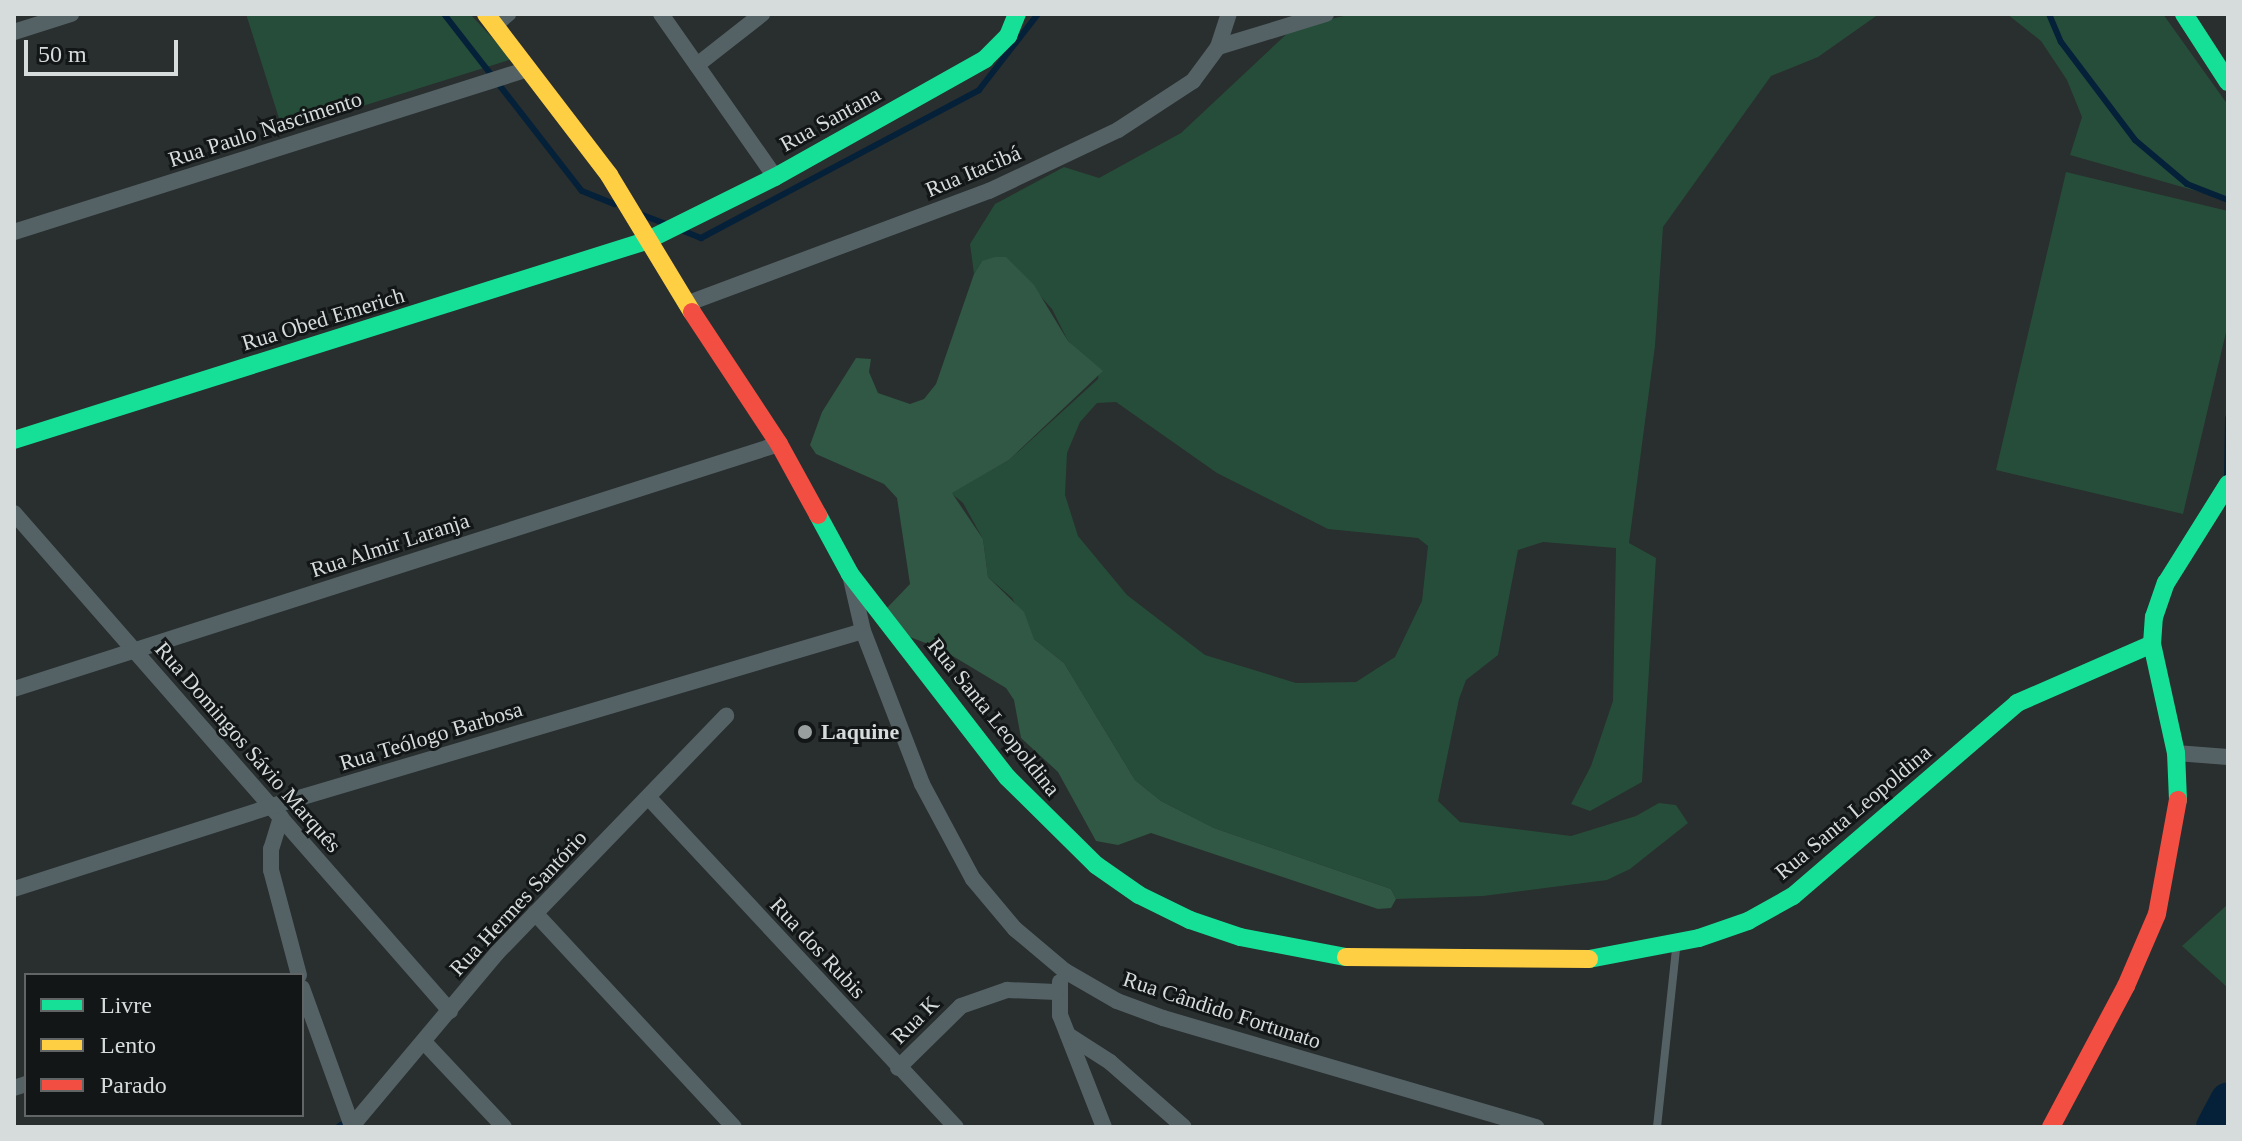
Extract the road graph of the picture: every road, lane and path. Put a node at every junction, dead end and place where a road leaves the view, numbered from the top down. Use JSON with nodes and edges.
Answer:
{"nodes":[{"id":1,"x":71,"y":14,"type":"edge"},
{"id":2,"x":661,"y":14,"type":"edge"},
{"id":3,"x":762,"y":14,"type":"edge"},
{"id":4,"x":1017,"y":14,"type":"edge"},
{"id":5,"x":1229,"y":14,"type":"edge"},
{"id":6,"x":1326,"y":14,"type":"edge"},
{"id":7,"x":2184,"y":14,"type":"edge"},
{"id":8,"x":496,"y":17,"type":"edge"},
{"id":9,"x":14,"y":32,"type":"edge"},
{"id":10,"x":1218,"y":47,"type":"junction"},
{"id":11,"x":697,"y":65,"type":"junction"},
{"id":12,"x":528,"y":69,"type":"junction"},
{"id":13,"x":2228,"y":82,"type":"edge"},
{"id":14,"x":775,"y":177,"type":"junction"},
{"id":15,"x":14,"y":232,"type":"edge"},
{"id":16,"x":646,"y":241,"type":"junction"},
{"id":17,"x":686,"y":304,"type":"junction"},
{"id":18,"x":14,"y":440,"type":"edge"},
{"id":19,"x":779,"y":444,"type":"junction"},
{"id":20,"x":2228,"y":484,"type":"edge"},
{"id":21,"x":14,"y":513,"type":"edge"},
{"id":22,"x":850,"y":574,"type":"junction"},
{"id":23,"x":863,"y":631,"type":"junction"},
{"id":24,"x":2152,"y":644,"type":"junction"},
{"id":25,"x":133,"y":649,"type":"junction"},
{"id":26,"x":14,"y":689,"type":"edge"},
{"id":27,"x":726,"y":716,"type":"dead end"},
{"id":28,"x":2176,"y":753,"type":"junction"},
{"id":29,"x":2228,"y":757,"type":"edge"},
{"id":30,"x":649,"y":798,"type":"junction"},
{"id":31,"x":277,"y":812,"type":"junction"},
{"id":32,"x":14,"y":889,"type":"edge"},
{"id":33,"x":535,"y":913,"type":"junction"},
{"id":34,"x":1676,"y":944,"type":"junction"},
{"id":35,"x":1065,"y":971,"type":"junction"},
{"id":36,"x":298,"y":973,"type":"edge"},
{"id":37,"x":1056,"y":992,"type":"junction"},
{"id":38,"x":304,"y":999,"type":"edge"},
{"id":39,"x":450,"y":1011,"type":"junction"},
{"id":40,"x":1068,"y":1035,"type":"junction"},
{"id":41,"x":425,"y":1043,"type":"junction"},
{"id":42,"x":898,"y":1068,"type":"junction"},
{"id":43,"x":352,"y":1127,"type":"edge"},
{"id":44,"x":504,"y":1127,"type":"edge"},
{"id":45,"x":734,"y":1127,"type":"edge"},
{"id":46,"x":956,"y":1127,"type":"edge"},
{"id":47,"x":1104,"y":1127,"type":"edge"},
{"id":48,"x":1184,"y":1127,"type":"edge"},
{"id":49,"x":1536,"y":1127,"type":"edge"},
{"id":50,"x":1657,"y":1127,"type":"edge"},
{"id":51,"x":2051,"y":1127,"type":"edge"}],
"edges":[{"from":1,"to":9,"type":"street"},
{"from":2,"to":11,"type":"street"},
{"from":3,"to":11,"type":"street"},
{"from":4,"to":14,"type":"street","name":"Rua Santana"},
{"from":5,"to":10,"type":"street","name":"Rua Itacibá"},
{"from":6,"to":10,"type":"street"},
{"from":7,"to":13,"type":"street"},
{"from":8,"to":12,"type":"street","name":"Rua Santa Leopoldina"},
{"from":10,"to":17,"type":"street","name":"Rua Itacibá"},
{"from":11,"to":14,"type":"street"},
{"from":12,"to":15,"type":"street","name":"Rua Paulo Nascimento"},
{"from":12,"to":16,"type":"street","name":"Rua Santa Leopoldina"},
{"from":14,"to":16,"type":"street","name":"Rua Santana"},
{"from":16,"to":17,"type":"street","name":"Rua Santa Leopoldina"},
{"from":16,"to":18,"type":"street","name":"Rua Obed Emerich"},
{"from":17,"to":19,"type":"street","name":"Rua Santa Leopoldina"},
{"from":19,"to":22,"type":"street","name":"Rua Santa Leopoldina"},
{"from":19,"to":25,"type":"street","name":"Rua Almir Laranja"},
{"from":20,"to":24,"type":"street"},
{"from":21,"to":25,"type":"street","name":"Rua Domingos Sávio Marquês"},
{"from":22,"to":23,"type":"street","name":"Rua Cândido Fortunato"},
{"from":22,"to":34,"type":"street","name":"Rua Santa Leopoldina"},
{"from":23,"to":31,"type":"street","name":"Rua Teólogo Barbosa"},
{"from":23,"to":35,"type":"street","name":"Rua Cândido Fortunato"},
{"from":24,"to":28,"type":"street"},
{"from":24,"to":34,"type":"street","name":"Rua Santa Leopoldina"},
{"from":25,"to":26,"type":"street","name":"Rua Almir Laranja"},
{"from":25,"to":31,"type":"street","name":"Rua Domingos Sávio Marquês"},
{"from":27,"to":30,"type":"street","name":"Rua Hermes Santório"},
{"from":28,"to":29,"type":"street"},
{"from":28,"to":51,"type":"street"},
{"from":30,"to":33,"type":"street","name":"Rua Hermes Santório"},
{"from":30,"to":42,"type":"street","name":"Rua dos Rubis"},
{"from":31,"to":32,"type":"street","name":"Rua Teólogo Barbosa"},
{"from":31,"to":36,"type":"street"},
{"from":31,"to":39,"type":"street","name":"Rua Domingos Sávio Marquês"},
{"from":33,"to":39,"type":"street","name":"Rua Hermes Santório"},
{"from":33,"to":45,"type":"street"},
{"from":34,"to":50,"type":"lane"},
{"from":35,"to":37,"type":"street"},
{"from":35,"to":49,"type":"street","name":"Rua Cândido Fortunato"},
{"from":37,"to":40,"type":"street"},
{"from":37,"to":42,"type":"street","name":"Rua K"},
{"from":38,"to":43,"type":"street"},
{"from":39,"to":41,"type":"street","name":"Rua Hermes Santório"},
{"from":40,"to":47,"type":"street"},
{"from":40,"to":48,"type":"street"},
{"from":41,"to":43,"type":"street","name":"Rua Hermes Santório"},
{"from":41,"to":44,"type":"street"},
{"from":42,"to":46,"type":"street","name":"Rua dos Rubis"}]}
